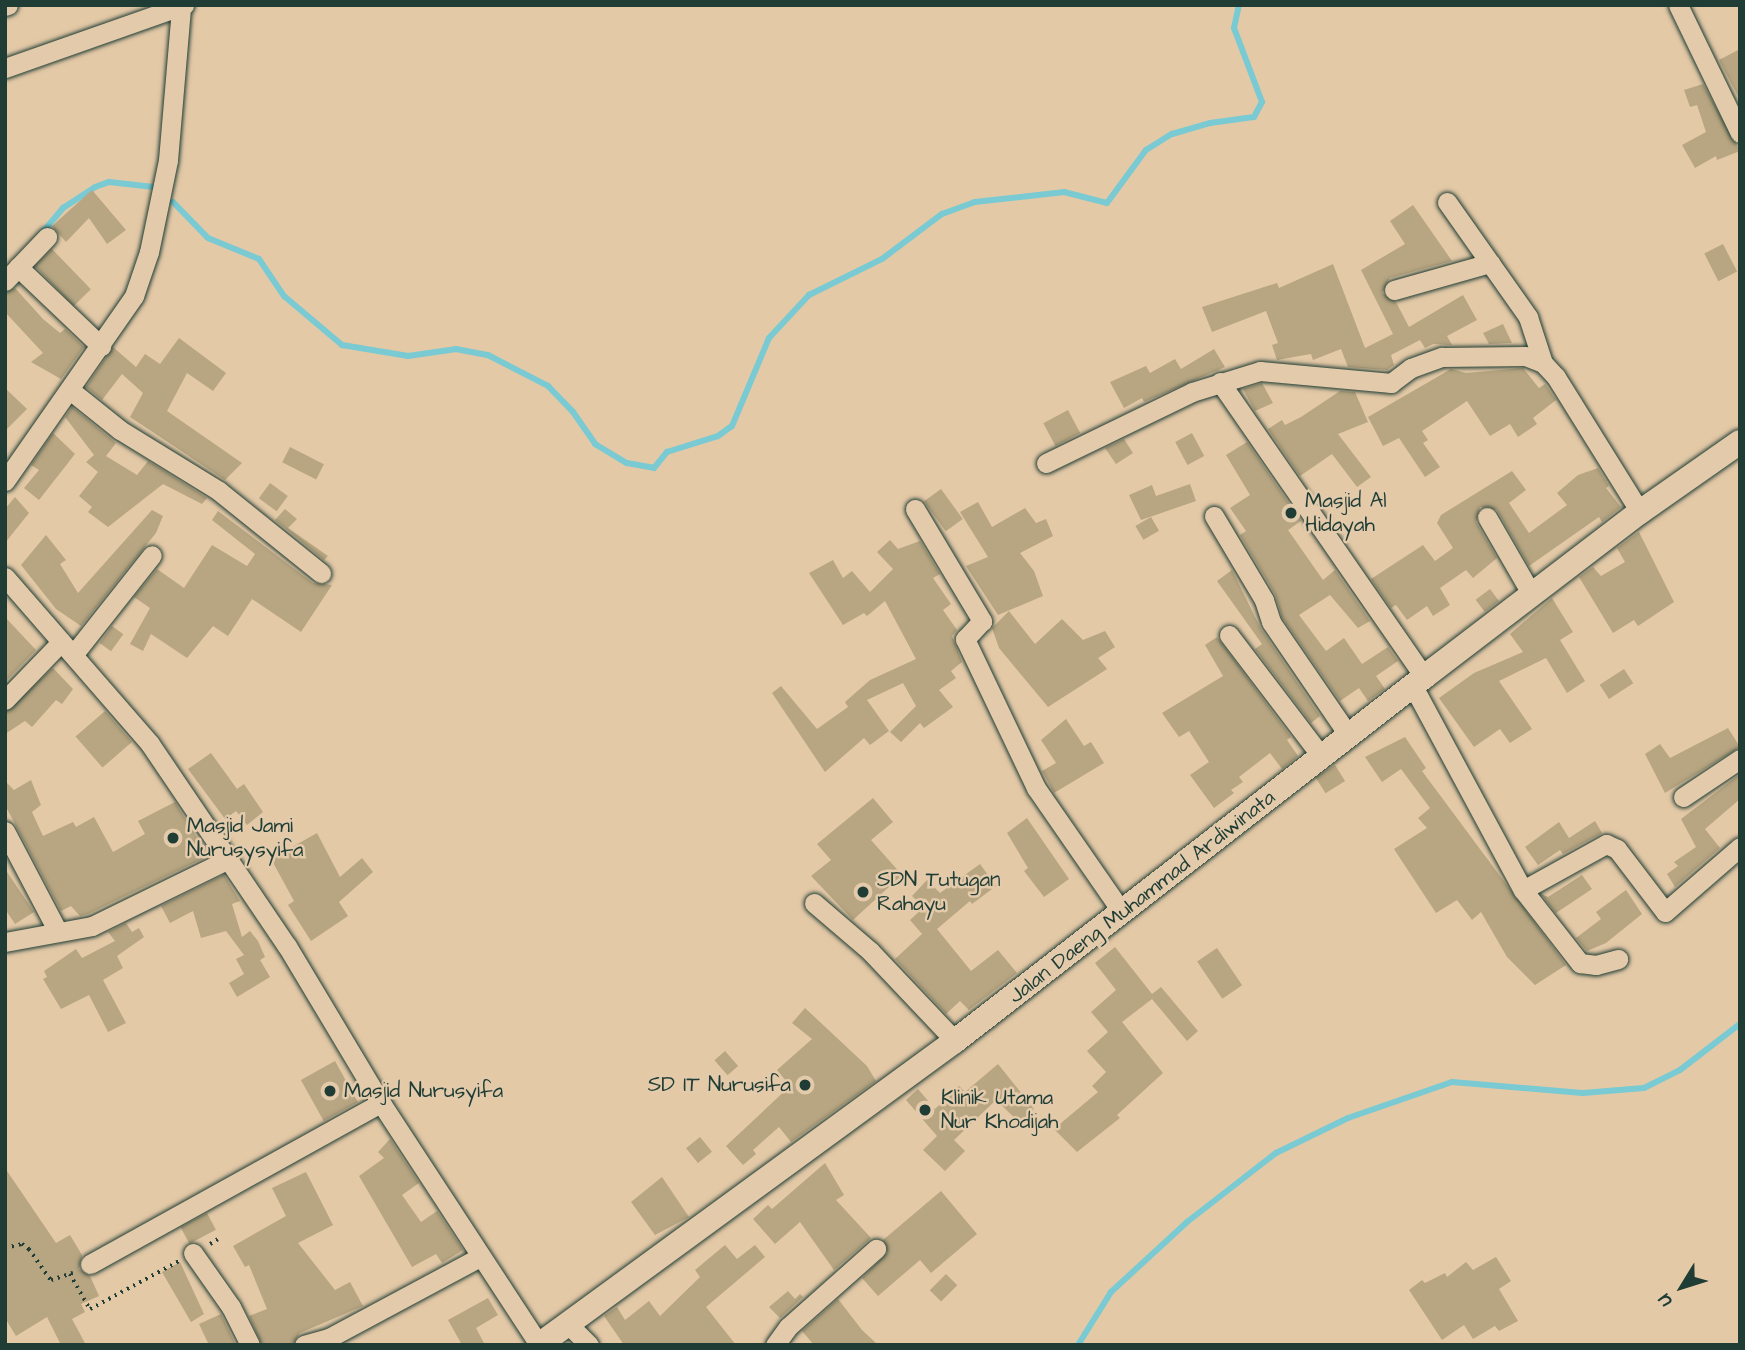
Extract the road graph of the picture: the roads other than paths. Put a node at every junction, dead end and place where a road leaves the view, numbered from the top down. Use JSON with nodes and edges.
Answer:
{"nodes":[{"id":1,"x":1678,"y":5,"type":"edge"},
{"id":2,"x":175,"y":7,"type":"edge"},
{"id":3,"x":5,"y":68,"type":"edge"},
{"id":4,"x":1740,"y":133,"type":"edge"},
{"id":5,"x":1447,"y":202,"type":"dead end"},
{"id":6,"x":47,"y":237,"type":"dead end"},
{"id":7,"x":1490,"y":263,"type":"junction"},
{"id":8,"x":12,"y":274,"type":"edge"},
{"id":9,"x":1394,"y":290,"type":"dead end"},
{"id":10,"x":101,"y":346,"type":"junction"},
{"id":11,"x":1543,"y":363,"type":"junction"},
{"id":12,"x":1220,"y":383,"type":"junction"},
{"id":13,"x":70,"y":390,"type":"junction"},
{"id":14,"x":1740,"y":442,"type":"edge"},
{"id":15,"x":1046,"y":463,"type":"dead end"},
{"id":16,"x":5,"y":481,"type":"edge"},
{"id":17,"x":915,"y":509,"type":"dead end"},
{"id":18,"x":1640,"y":512,"type":"junction"},
{"id":19,"x":1214,"y":516,"type":"dead end"},
{"id":20,"x":1487,"y":517,"type":"dead end"},
{"id":21,"x":152,"y":555,"type":"dead end"},
{"id":22,"x":321,"y":573,"type":"dead end"},
{"id":23,"x":5,"y":577,"type":"edge"},
{"id":24,"x":1532,"y":595,"type":"junction"},
{"id":25,"x":1229,"y":635,"type":"dead end"},
{"id":26,"x":67,"y":648,"type":"junction"},
{"id":27,"x":1419,"y":681,"type":"junction"},
{"id":28,"x":5,"y":700,"type":"edge"},
{"id":29,"x":1349,"y":736,"type":"junction"},
{"id":30,"x":1322,"y":757,"type":"junction"},
{"id":31,"x":1740,"y":759,"type":"edge"},
{"id":32,"x":1683,"y":797,"type":"dead end"},
{"id":33,"x":5,"y":831,"type":"edge"},
{"id":34,"x":1740,"y":847,"type":"edge"},
{"id":35,"x":227,"y":860,"type":"junction"},
{"id":36,"x":1523,"y":890,"type":"junction"},
{"id":37,"x":814,"y":903,"type":"dead end"},
{"id":38,"x":1122,"y":912,"type":"junction"},
{"id":39,"x":57,"y":930,"type":"junction"},
{"id":40,"x":5,"y":942,"type":"edge"},
{"id":41,"x":1618,"y":960,"type":"dead end"},
{"id":42,"x":956,"y":1041,"type":"junction"},
{"id":43,"x":381,"y":1103,"type":"junction"},
{"id":44,"x":876,"y":1249,"type":"dead end"},
{"id":45,"x":193,"y":1253,"type":"road end"},
{"id":46,"x":480,"y":1256,"type":"junction"},
{"id":47,"x":90,"y":1264,"type":"road end"},
{"id":48,"x":569,"y":1325,"type":"junction"},
{"id":49,"x":250,"y":1345,"type":"edge"},
{"id":50,"x":304,"y":1345,"type":"edge"},
{"id":51,"x":539,"y":1345,"type":"edge"},
{"id":52,"x":589,"y":1345,"type":"edge"},
{"id":53,"x":775,"y":1345,"type":"edge"}],
"edges":[{"from":1,"to":4,"type":"street"},
{"from":2,"to":3,"type":"street"},
{"from":2,"to":10,"type":"street"},
{"from":5,"to":7,"type":"street"},
{"from":6,"to":8,"type":"street"},
{"from":7,"to":9,"type":"street"},
{"from":7,"to":11,"type":"street"},
{"from":8,"to":10,"type":"street"},
{"from":10,"to":13,"type":"street"},
{"from":11,"to":12,"type":"street"},
{"from":11,"to":18,"type":"street"},
{"from":12,"to":15,"type":"street"},
{"from":12,"to":27,"type":"street"},
{"from":13,"to":16,"type":"street"},
{"from":13,"to":22,"type":"street"},
{"from":14,"to":18,"type":"main road","name":"Jalan Daeng Muhammad Ardiwinata"},
{"from":17,"to":38,"type":"street"},
{"from":18,"to":24,"type":"main road","name":"Jalan Daeng Muhammad Ardiwinata"},
{"from":19,"to":29,"type":"street"},
{"from":20,"to":24,"type":"street"},
{"from":21,"to":26,"type":"street"},
{"from":23,"to":26,"type":"street"},
{"from":24,"to":27,"type":"main road","name":"Jalan Daeng Muhammad Ardiwinata"},
{"from":25,"to":30,"type":"street"},
{"from":26,"to":28,"type":"street"},
{"from":26,"to":35,"type":"street"},
{"from":27,"to":29,"type":"main road","name":"Jalan Daeng Muhammad Ardiwinata"},
{"from":27,"to":36,"type":"street"},
{"from":29,"to":30,"type":"main road","name":"Jalan Daeng Muhammad Ardiwinata"},
{"from":30,"to":38,"type":"main road","name":"Jalan Daeng Muhammad Ardiwinata"},
{"from":31,"to":32,"type":"street"},
{"from":33,"to":39,"type":"street"},
{"from":34,"to":36,"type":"street"},
{"from":35,"to":39,"type":"street"},
{"from":35,"to":43,"type":"street"},
{"from":36,"to":41,"type":"street"},
{"from":37,"to":42,"type":"street"},
{"from":38,"to":42,"type":"main road","name":"Jalan Daeng Muhammad Ardiwinata"},
{"from":39,"to":40,"type":"street"},
{"from":42,"to":48,"type":"main road","name":"Jalan Daeng Muhammad Ardiwinata"},
{"from":43,"to":46,"type":"street"},
{"from":43,"to":47,"type":"street"},
{"from":44,"to":53,"type":"street"},
{"from":45,"to":49,"type":"street"},
{"from":46,"to":50,"type":"street"},
{"from":46,"to":51,"type":"street"},
{"from":48,"to":51,"type":"main road","name":"Jalan Daeng Muhammad Ardiwinata"},
{"from":48,"to":52,"type":"street"}]}
